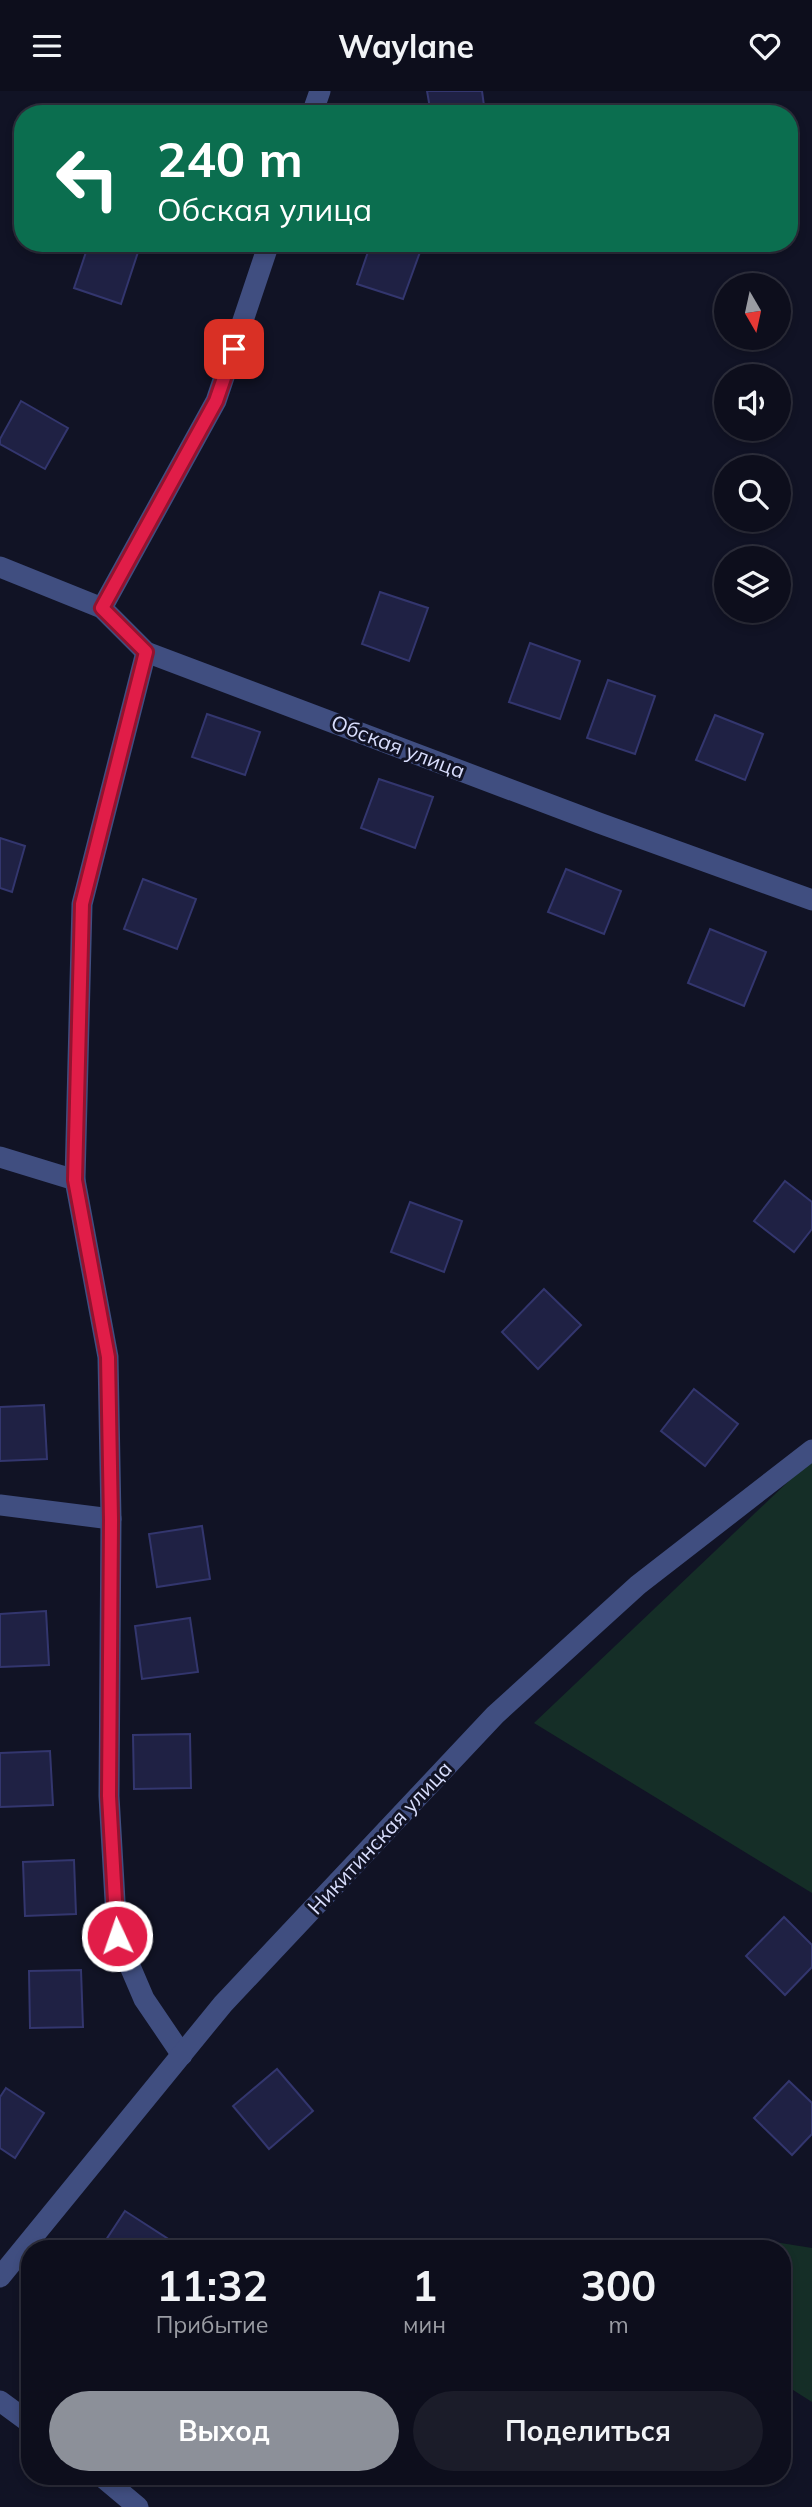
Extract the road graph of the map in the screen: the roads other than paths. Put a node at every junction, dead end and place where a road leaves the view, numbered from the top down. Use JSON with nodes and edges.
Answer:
{"nodes":[{"id":1,"x":266,"y":252,"type":"edge"},
{"id":2,"x":0,"y":566,"type":"edge"},
{"id":3,"x":102,"y":608,"type":"junction"},
{"id":4,"x":146,"y":652,"type":"junction"},
{"id":5,"x":812,"y":900,"type":"edge"},
{"id":6,"x":0,"y":1157,"type":"edge"},
{"id":7,"x":75,"y":1180,"type":"junction"},
{"id":8,"x":812,"y":1450,"type":"edge"},
{"id":9,"x":0,"y":1505,"type":"edge"},
{"id":10,"x":111,"y":1520,"type":"junction"},
{"id":11,"x":182,"y":2056,"type":"junction"},
{"id":12,"x":30,"y":2240,"type":"edge"},
{"id":13,"x":21,"y":2252,"type":"edge"},
{"id":14,"x":0,"y":2277,"type":"edge"},
{"id":15,"x":0,"y":2401,"type":"edge"},
{"id":16,"x":21,"y":2416,"type":"edge"},
{"id":17,"x":112,"y":2485,"type":"edge"},
{"id":18,"x":138,"y":2507,"type":"edge"}],
"edges":[{"from":1,"to":3,"type":"street"},
{"from":2,"to":3,"type":"street","name":"Обская улица"},
{"from":3,"to":4,"type":"street","name":"Обская улица"},
{"from":4,"to":5,"type":"street","name":"Обская улица"},
{"from":4,"to":7,"type":"street"},
{"from":6,"to":7,"type":"street"},
{"from":7,"to":10,"type":"street"},
{"from":8,"to":11,"type":"street","name":"Никитинская улица"},
{"from":9,"to":10,"type":"street"},
{"from":10,"to":11,"type":"street"},
{"from":11,"to":12,"type":"street","name":"Никитинская улица"},
{"from":13,"to":14,"type":"street","name":"Никитинская улица"},
{"from":15,"to":16,"type":"street"},
{"from":17,"to":18,"type":"street"}]}
